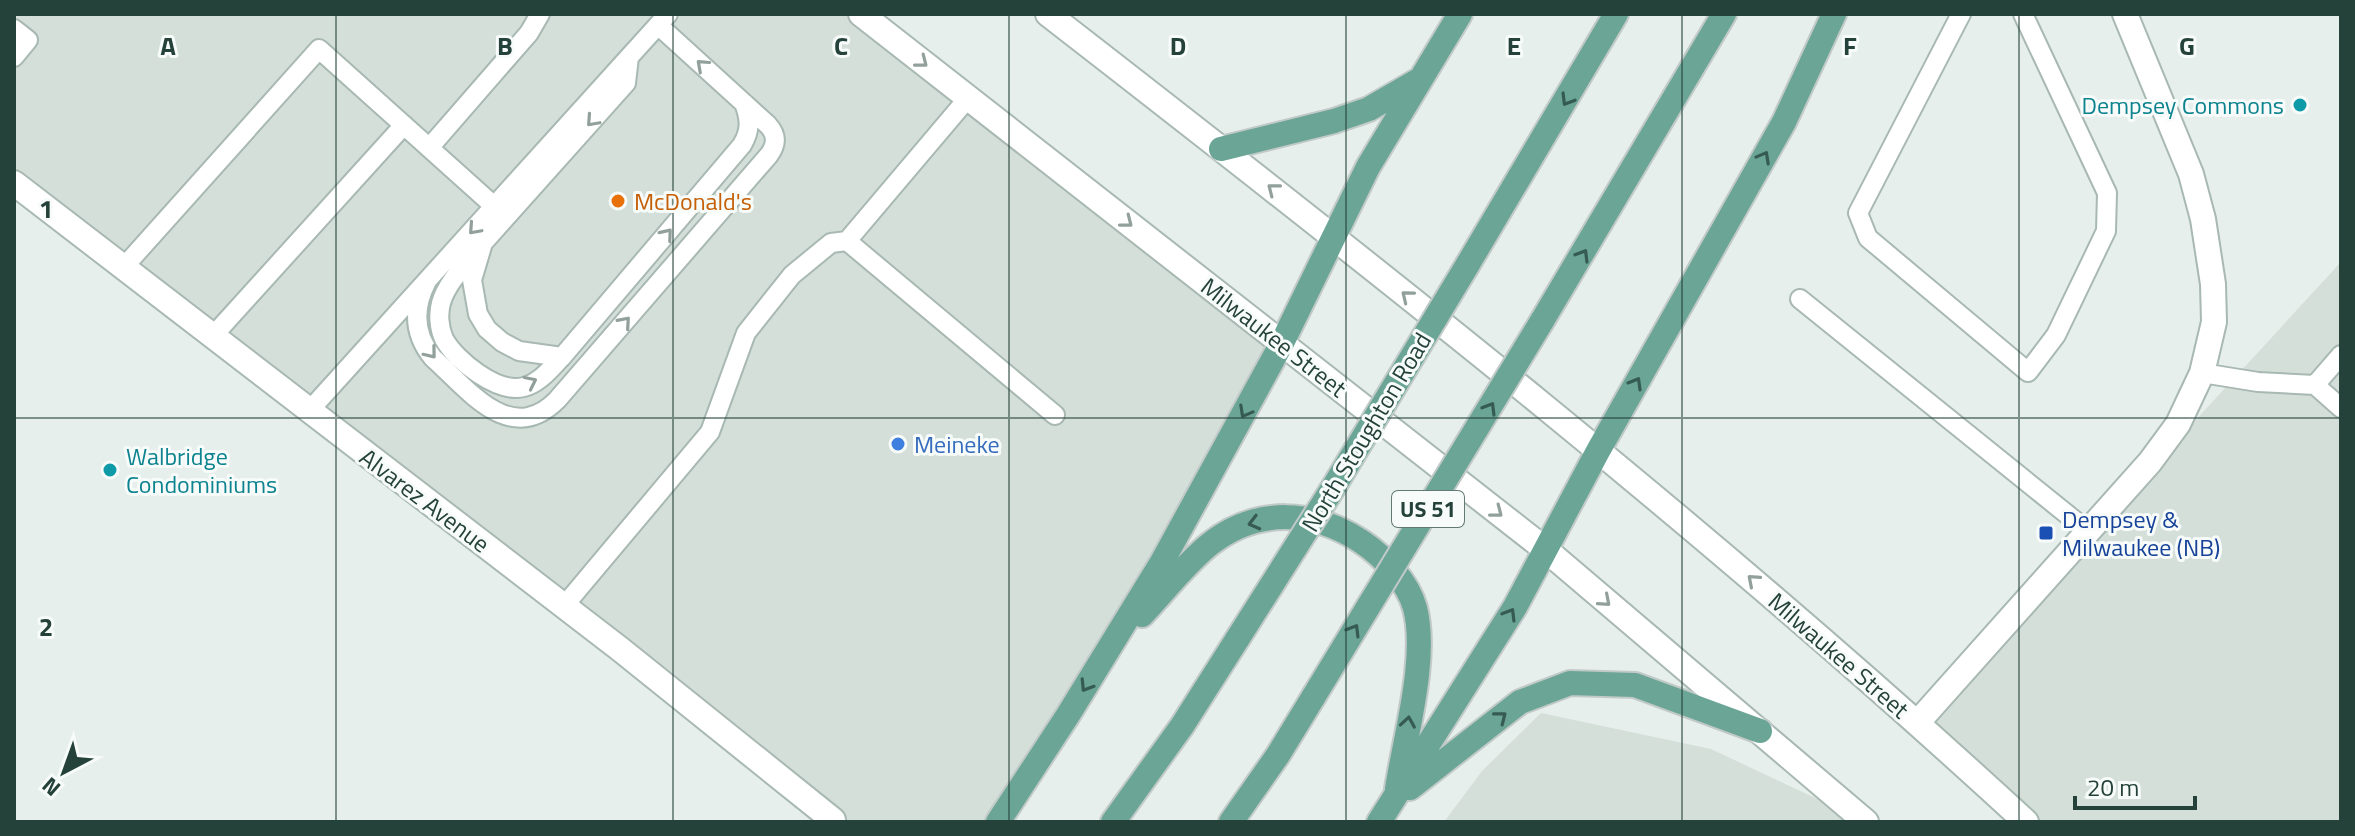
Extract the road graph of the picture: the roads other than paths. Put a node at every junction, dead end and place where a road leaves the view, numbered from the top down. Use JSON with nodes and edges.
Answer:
{"nodes":[{"id":1,"x":540,"y":14,"type":"edge"},
{"id":2,"x":861,"y":14,"type":"edge"},
{"id":3,"x":1048,"y":14,"type":"edge"},
{"id":4,"x":1460,"y":14,"type":"edge"},
{"id":5,"x":1724,"y":14,"type":"edge"},
{"id":6,"x":1834,"y":14,"type":"edge"},
{"id":7,"x":1961,"y":14,"type":"edge"},
{"id":8,"x":2023,"y":14,"type":"edge"},
{"id":9,"x":2125,"y":14,"type":"edge"},
{"id":10,"x":663,"y":20,"type":"edge"},
{"id":11,"x":1612,"y":24,"type":"edge"},
{"id":12,"x":14,"y":29,"type":"edge"},
{"id":13,"x":14,"y":57,"type":"edge"},
{"id":14,"x":629,"y":57,"type":"junction"},
{"id":15,"x":1421,"y":79,"type":"junction"},
{"id":16,"x":968,"y":98,"type":"junction"},
{"id":17,"x":744,"y":103,"type":"junction"},
{"id":18,"x":404,"y":125,"type":"junction"},
{"id":19,"x":429,"y":148,"type":"junction"},
{"id":20,"x":1221,"y":149,"type":"junction"},
{"id":21,"x":14,"y":183,"type":"edge"},
{"id":22,"x":494,"y":206,"type":"junction"},
{"id":23,"x":1334,"y":237,"type":"junction"},
{"id":24,"x":847,"y":241,"type":"junction"},
{"id":25,"x":483,"y":243,"type":"junction"},
{"id":26,"x":123,"y":268,"type":"junction"},
{"id":27,"x":427,"y":281,"type":"junction"},
{"id":28,"x":1800,"y":299,"type":"dead end"},
{"id":29,"x":212,"y":337,"type":"junction"},
{"id":30,"x":1282,"y":343,"type":"junction"},
{"id":31,"x":2341,"y":355,"type":"edge"},
{"id":32,"x":562,"y":357,"type":"junction"},
{"id":33,"x":2202,"y":373,"type":"junction"},
{"id":34,"x":2315,"y":385,"type":"junction"},
{"id":35,"x":2341,"y":408,"type":"edge"},
{"id":36,"x":309,"y":411,"type":"junction"},
{"id":37,"x":1055,"y":415,"type":"dead end"},
{"id":38,"x":1598,"y":451,"type":"junction"},
{"id":39,"x":2089,"y":532,"type":"junction"},
{"id":40,"x":1546,"y":550,"type":"junction"},
{"id":41,"x":564,"y":606,"type":"junction"},
{"id":42,"x":1106,"y":653,"type":"junction"},
{"id":43,"x":1918,"y":722,"type":"junction"},
{"id":44,"x":1760,"y":731,"type":"junction"},
{"id":45,"x":1395,"y":799,"type":"junction"},
{"id":46,"x":1853,"y":818,"type":"edge"},
{"id":47,"x":833,"y":820,"type":"dead end"},
{"id":48,"x":998,"y":822,"type":"edge"},
{"id":49,"x":1113,"y":822,"type":"edge"},
{"id":50,"x":1231,"y":822,"type":"edge"},
{"id":51,"x":1379,"y":822,"type":"edge"},
{"id":52,"x":2026,"y":822,"type":"edge"}],
"edges":[{"from":1,"to":19,"type":"lane"},
{"from":2,"to":16,"type":"street","name":"Milwaukee Street","one_way":true},
{"from":3,"to":20,"type":"street","name":"Milwaukee Street"},
{"from":4,"to":15,"type":"main road"},
{"from":50,"to":5,"type":"main road","number":"US 51","one_way":true,"bridge":true},
{"from":38,"to":6,"type":"main road","one_way":true},
{"from":7,"to":8,"type":"lane"},
{"from":9,"to":33,"type":"street"},
{"from":10,"to":14,"type":"lane"},
{"from":17,"to":10,"type":"lane","one_way":true},
{"from":11,"to":49,"type":"main road","name":"North Stoughton Road","one_way":true,"bridge":true},
{"from":12,"to":13,"type":"lane"},
{"from":14,"to":22,"type":"lane"},
{"from":14,"to":25,"type":"lane","one_way":true},
{"from":15,"to":20,"type":"main road"},
{"from":15,"to":23,"type":"main road"},
{"from":16,"to":24,"type":"lane"},
{"from":16,"to":30,"type":"street","name":"Milwaukee Street","one_way":true},
{"from":27,"to":17,"type":"lane","one_way":true},
{"from":32,"to":17,"type":"lane","one_way":true},
{"from":18,"to":19,"type":"lane"},
{"from":18,"to":26,"type":"lane"},
{"from":18,"to":29,"type":"lane"},
{"from":19,"to":22,"type":"lane"},
{"from":23,"to":20,"type":"street","name":"Milwaukee Street","one_way":true},
{"from":21,"to":26,"type":"street","name":"Alvarez Avenue"},
{"from":22,"to":27,"type":"lane","one_way":true},
{"from":23,"to":30,"type":"main road"},
{"from":38,"to":23,"type":"street","name":"Milwaukee Street","one_way":true},
{"from":24,"to":37,"type":"lane"},
{"from":24,"to":41,"type":"lane"},
{"from":25,"to":32,"type":"lane"},
{"from":25,"to":32,"type":"lane","one_way":true},
{"from":26,"to":29,"type":"street","name":"Alvarez Avenue"},
{"from":27,"to":36,"type":"lane"},
{"from":28,"to":39,"type":"lane"},
{"from":29,"to":36,"type":"street","name":"Alvarez Avenue"},
{"from":30,"to":40,"type":"street","name":"Milwaukee Street","one_way":true},
{"from":30,"to":42,"type":"main road","one_way":true},
{"from":31,"to":34,"type":"lane"},
{"from":33,"to":34,"type":"lane"},
{"from":33,"to":39,"type":"street"},
{"from":34,"to":35,"type":"lane"},
{"from":36,"to":41,"type":"street","name":"Alvarez Avenue"},
{"from":38,"to":40,"type":"main road"},
{"from":43,"to":38,"type":"street","name":"Milwaukee Street","one_way":true},
{"from":39,"to":43,"type":"street"},
{"from":40,"to":44,"type":"street","name":"Milwaukee Street","one_way":true},
{"from":45,"to":40,"type":"main road","one_way":true},
{"from":41,"to":47,"type":"street","name":"Alvarez Avenue"},
{"from":45,"to":42,"type":"main road","one_way":true},
{"from":42,"to":48,"type":"main road","one_way":true},
{"from":43,"to":52,"type":"street","name":"Milwaukee Street"},
{"from":45,"to":44,"type":"main road","one_way":true},
{"from":44,"to":46,"type":"street","name":"Milwaukee Street"},
{"from":45,"to":51,"type":"main road"}]}
